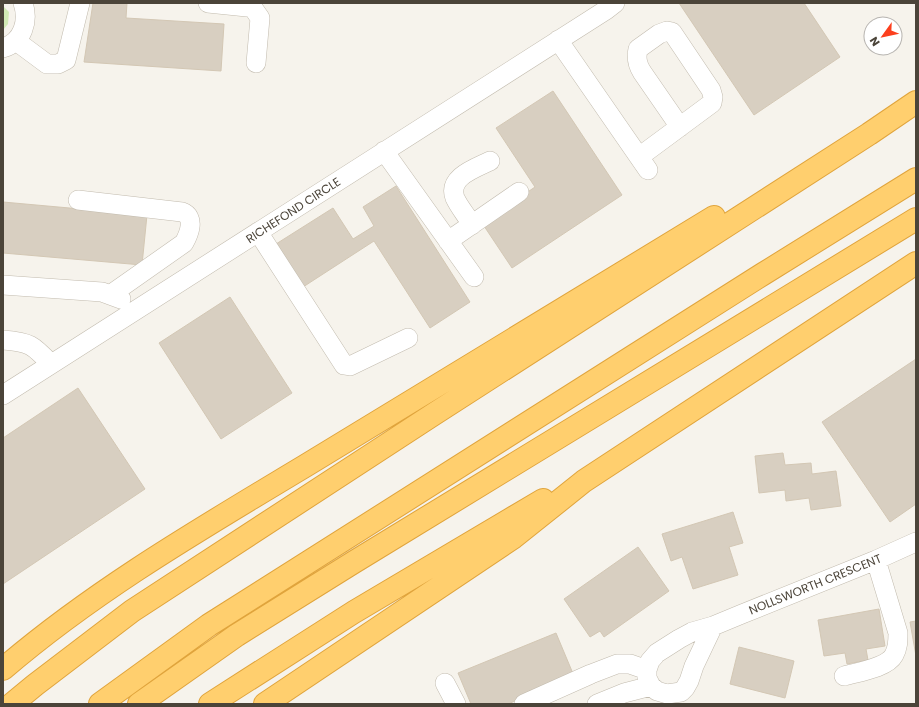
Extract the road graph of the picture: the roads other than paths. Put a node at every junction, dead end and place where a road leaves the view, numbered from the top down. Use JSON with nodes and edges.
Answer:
{"nodes":[{"id":1,"x":80,"y":3,"type":"edge"},
{"id":2,"x":208,"y":3,"type":"edge"},
{"id":3,"x":599,"y":3,"type":"edge"},
{"id":4,"x":615,"y":3,"type":"edge"},
{"id":5,"x":26,"y":6,"type":"edge"},
{"id":6,"x":582,"y":25,"type":"junction"},
{"id":7,"x":558,"y":40,"type":"junction"},
{"id":8,"x":9,"y":44,"type":"edge"},
{"id":9,"x":256,"y":63,"type":"dead end"},
{"id":10,"x":916,"y":102,"type":"edge"},
{"id":11,"x":680,"y":127,"type":"junction"},
{"id":12,"x":869,"y":134,"type":"junction"},
{"id":13,"x":384,"y":152,"type":"junction"},
{"id":14,"x":490,"y":161,"type":"dead end"},
{"id":15,"x":916,"y":179,"type":"edge"},
{"id":16,"x":519,"y":192,"type":"dead end"},
{"id":17,"x":78,"y":200,"type":"dead end"},
{"id":18,"x":916,"y":219,"type":"edge"},
{"id":19,"x":472,"y":224,"type":"junction"},
{"id":20,"x":258,"y":232,"type":"junction"},
{"id":21,"x":448,"y":241,"type":"junction"},
{"id":22,"x":916,"y":263,"type":"edge"},
{"id":23,"x":474,"y":278,"type":"dead end"},
{"id":24,"x":3,"y":284,"type":"edge"},
{"id":25,"x":110,"y":295,"type":"junction"},
{"id":26,"x":138,"y":308,"type":"junction"},
{"id":27,"x":408,"y":338,"type":"dead end"},
{"id":28,"x":3,"y":340,"type":"edge"},
{"id":29,"x":51,"y":364,"type":"junction"},
{"id":30,"x":3,"y":394,"type":"edge"},
{"id":31,"x":584,"y":481,"type":"junction"},
{"id":32,"x":916,"y":542,"type":"edge"},
{"id":33,"x":876,"y":560,"type":"junction"},
{"id":34,"x":713,"y":626,"type":"junction"},
{"id":35,"x":3,"y":669,"type":"edge"},
{"id":36,"x":844,"y":676,"type":"dead end"},
{"id":37,"x":649,"y":678,"type":"junction"},
{"id":38,"x":445,"y":683,"type":"dead end"},
{"id":39,"x":12,"y":704,"type":"edge"},
{"id":40,"x":100,"y":704,"type":"edge"},
{"id":41,"x":139,"y":704,"type":"edge"},
{"id":42,"x":210,"y":704,"type":"edge"},
{"id":43,"x":265,"y":704,"type":"edge"},
{"id":44,"x":456,"y":704,"type":"edge"},
{"id":45,"x":524,"y":704,"type":"edge"},
{"id":46,"x":596,"y":704,"type":"edge"}],
"edges":[{"from":1,"to":8,"type":"street"},
{"from":2,"to":9,"type":"street"},
{"from":3,"to":6,"type":"street","name":"RICHEFOND CIRCLE"},
{"from":4,"to":6,"type":"street","name":"RICHEFOND CIRCLE"},
{"from":5,"to":8,"type":"street"},
{"from":6,"to":7,"type":"street","name":"RICHEFOND CIRCLE"},
{"from":7,"to":11,"type":"street"},
{"from":7,"to":13,"type":"street","name":"RICHEFOND CIRCLE"},
{"from":10,"to":12,"type":"highway"},
{"from":11,"to":11,"type":"street"},
{"from":12,"to":35,"type":"highway"},
{"from":12,"to":39,"type":"highway"},
{"from":13,"to":20,"type":"street","name":"RICHEFOND CIRCLE"},
{"from":13,"to":21,"type":"street"},
{"from":14,"to":19,"type":"street"},
{"from":15,"to":40,"type":"highway"},
{"from":16,"to":19,"type":"street"},
{"from":17,"to":25,"type":"street"},
{"from":18,"to":41,"type":"highway"},
{"from":19,"to":21,"type":"street"},
{"from":20,"to":26,"type":"street","name":"RICHEFOND CIRCLE"},
{"from":20,"to":27,"type":"street"},
{"from":21,"to":23,"type":"street"},
{"from":22,"to":31,"type":"highway"},
{"from":24,"to":25,"type":"street"},
{"from":25,"to":26,"type":"street"},
{"from":26,"to":29,"type":"street","name":"RICHEFOND CIRCLE"},
{"from":28,"to":29,"type":"street"},
{"from":29,"to":30,"type":"street","name":"RICHEFOND CIRCLE"},
{"from":31,"to":42,"type":"highway"},
{"from":31,"to":43,"type":"highway"},
{"from":32,"to":33,"type":"street","name":"NOLLSWORTH CRESCENT"},
{"from":33,"to":34,"type":"street","name":"NOLLSWORTH CRESCENT"},
{"from":33,"to":36,"type":"street"},
{"from":34,"to":37,"type":"street","name":"NOLLSWORTH CRESCENT"},
{"from":34,"to":37,"type":"street"},
{"from":37,"to":45,"type":"street"},
{"from":37,"to":46,"type":"street"},
{"from":38,"to":44,"type":"street"}]}
